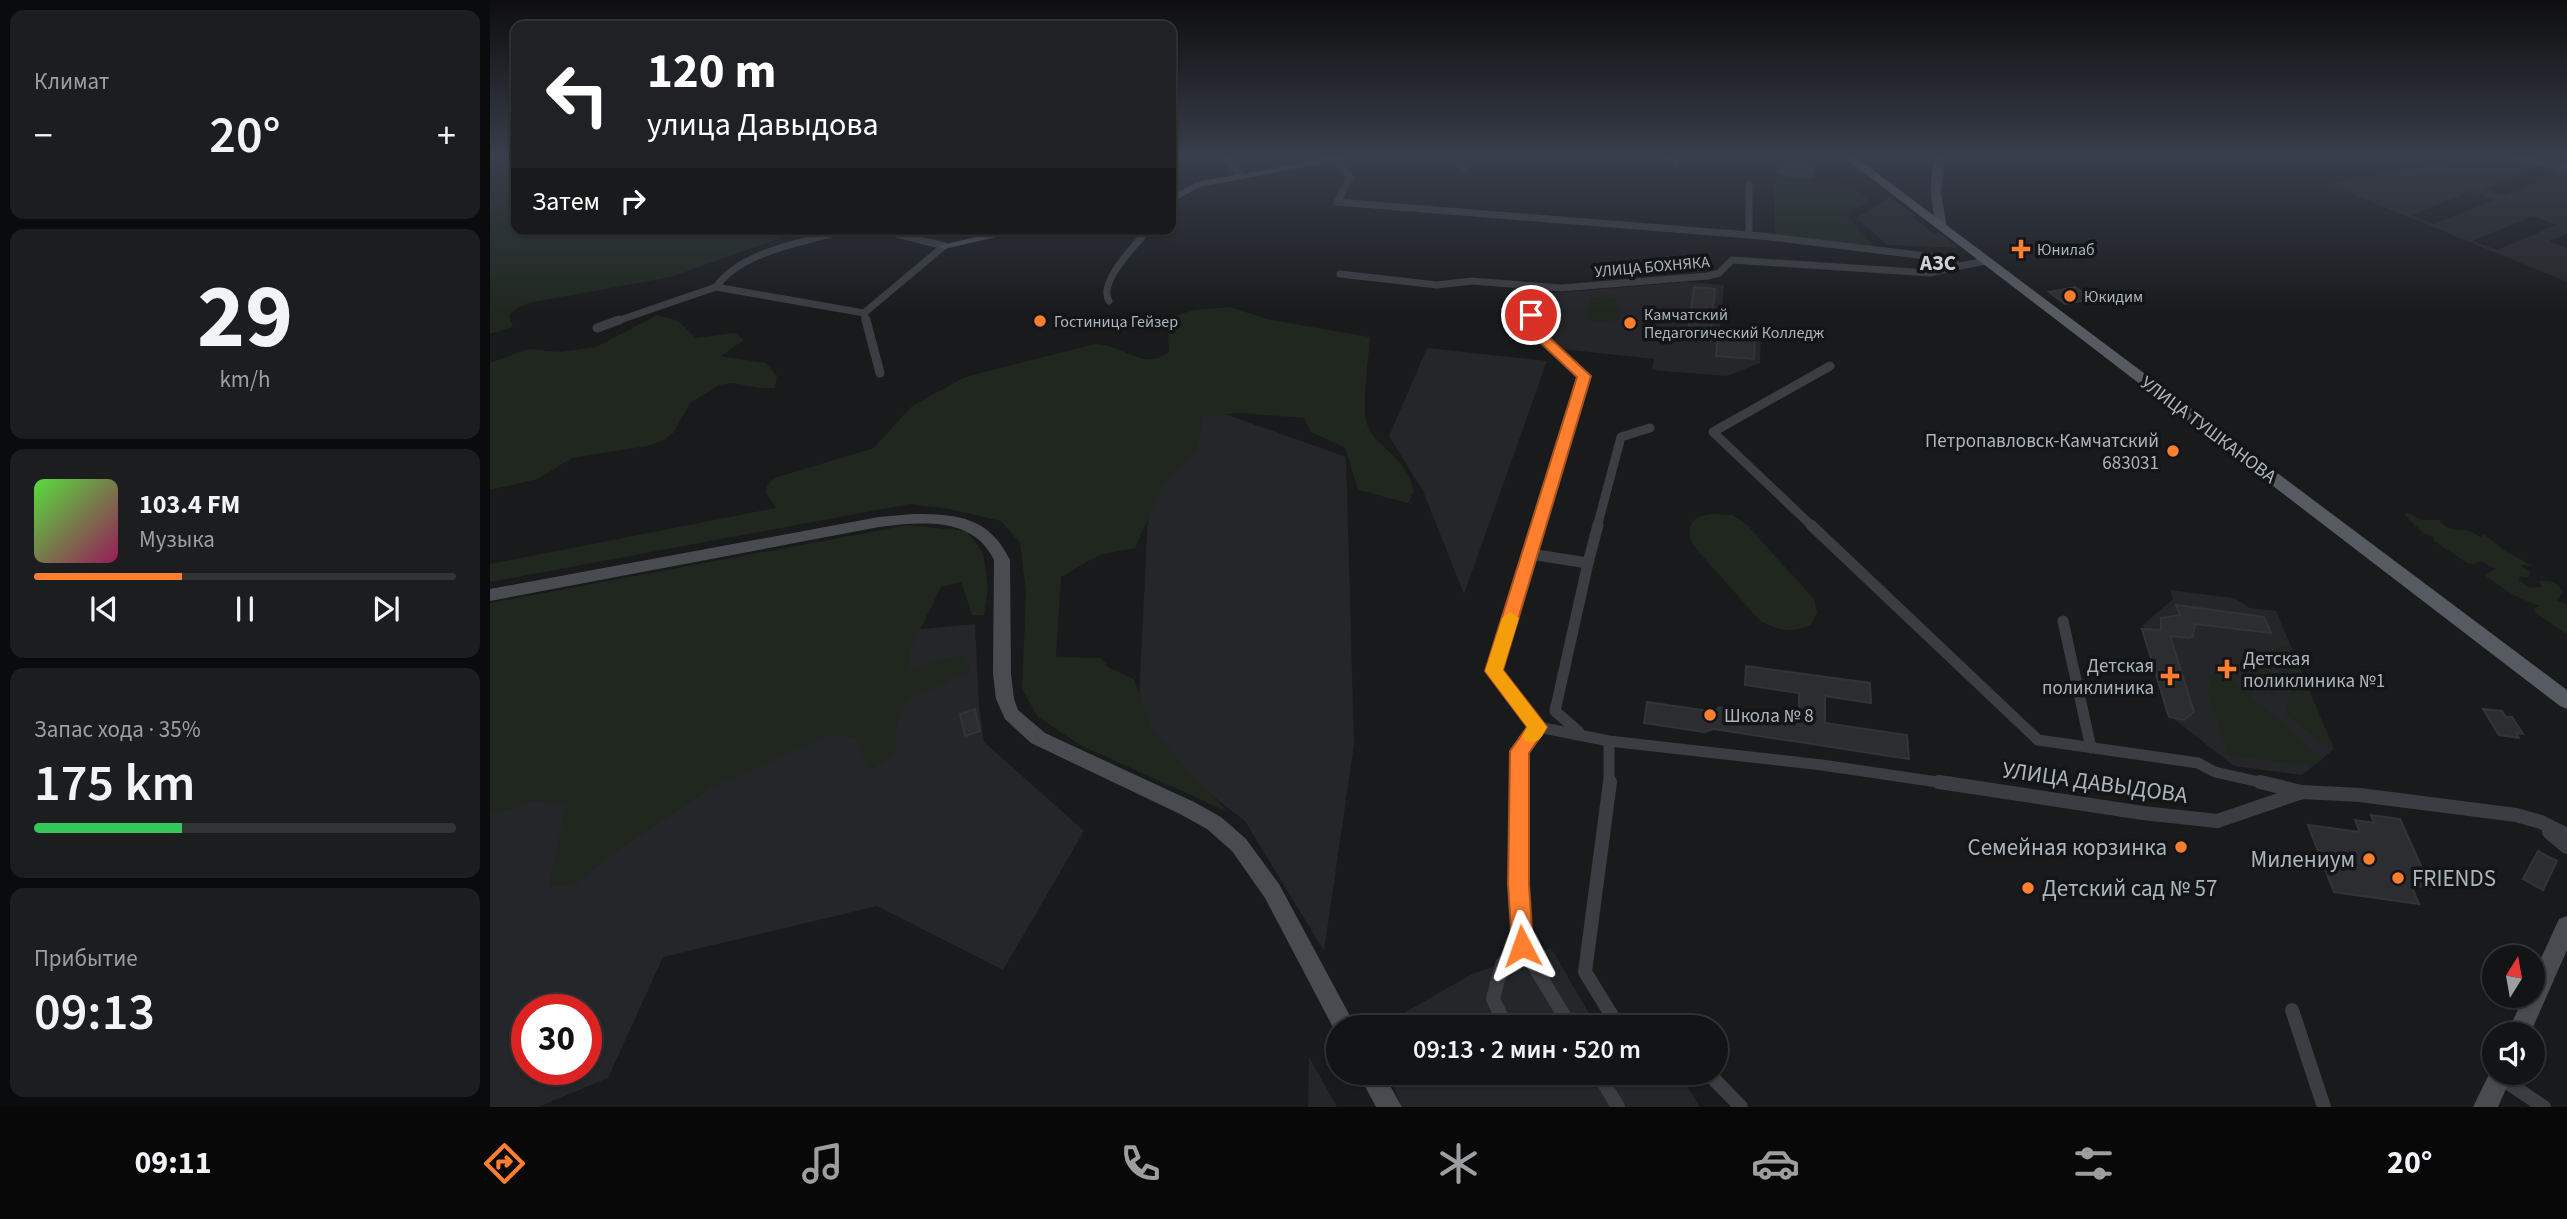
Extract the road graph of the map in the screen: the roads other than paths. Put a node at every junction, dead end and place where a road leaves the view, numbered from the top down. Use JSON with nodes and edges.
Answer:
{"nodes":[{"id":1,"x":1433,"y":210,"type":"edge"},
{"id":2,"x":1749,"y":210,"type":"edge"},
{"id":3,"x":1918,"y":210,"type":"edge"},
{"id":4,"x":1937,"y":210,"type":"edge"},
{"id":5,"x":1942,"y":228,"type":"junction"},
{"id":6,"x":829,"y":235,"type":"edge"},
{"id":7,"x":901,"y":235,"type":"edge"},
{"id":8,"x":997,"y":235,"type":"edge"},
{"id":9,"x":1144,"y":235,"type":"edge"},
{"id":10,"x":1749,"y":235,"type":"junction"},
{"id":11,"x":944,"y":246,"type":"junction"},
{"id":12,"x":1986,"y":261,"type":"junction"},
{"id":13,"x":1960,"y":266,"type":"junction"},
{"id":14,"x":1340,"y":274,"type":"dead end"},
{"id":15,"x":716,"y":287,"type":"junction"},
{"id":16,"x":1540,"y":287,"type":"junction"},
{"id":17,"x":1109,"y":301,"type":"dead end"},
{"id":18,"x":864,"y":313,"type":"junction"},
{"id":19,"x":597,"y":328,"type":"dead end"},
{"id":20,"x":1830,"y":366,"type":"dead end"},
{"id":21,"x":880,"y":373,"type":"dead end"},
{"id":22,"x":1650,"y":428,"type":"dead end"},
{"id":23,"x":1530,"y":554,"type":"junction"},
{"id":24,"x":1588,"y":564,"type":"junction"},
{"id":25,"x":490,"y":594,"type":"edge"},
{"id":26,"x":2063,"y":621,"type":"dead end"},
{"id":27,"x":2567,"y":701,"type":"edge"},
{"id":28,"x":1538,"y":727,"type":"junction"},
{"id":29,"x":1583,"y":735,"type":"junction"},
{"id":30,"x":1609,"y":741,"type":"junction"},
{"id":31,"x":2091,"y":748,"type":"junction"},
{"id":32,"x":2302,"y":792,"type":"junction"},
{"id":33,"x":2516,"y":815,"type":"junction"},
{"id":34,"x":2541,"y":822,"type":"junction"},
{"id":35,"x":2567,"y":828,"type":"edge"},
{"id":36,"x":2567,"y":835,"type":"edge"},
{"id":37,"x":2567,"y":847,"type":"edge"},
{"id":38,"x":2567,"y":926,"type":"edge"},
{"id":39,"x":1522,"y":946,"type":"junction"},
{"id":40,"x":2292,"y":1010,"type":"dead end"},
{"id":41,"x":1339,"y":1015,"type":"edge"},
{"id":42,"x":1501,"y":1015,"type":"edge"},
{"id":43,"x":1564,"y":1015,"type":"edge"},
{"id":44,"x":1612,"y":1015,"type":"edge"},
{"id":45,"x":2523,"y":1022,"type":"edge"},
{"id":46,"x":1377,"y":1085,"type":"edge"},
{"id":47,"x":1605,"y":1085,"type":"edge"},
{"id":48,"x":1720,"y":1085,"type":"edge"},
{"id":49,"x":2495,"y":1085,"type":"edge"},
{"id":50,"x":2514,"y":1085,"type":"edge"},
{"id":51,"x":1390,"y":1107,"type":"edge"},
{"id":52,"x":1618,"y":1107,"type":"edge"},
{"id":53,"x":1741,"y":1107,"type":"edge"},
{"id":54,"x":2323,"y":1107,"type":"edge"},
{"id":55,"x":2485,"y":1107,"type":"edge"},
{"id":56,"x":2544,"y":1107,"type":"edge"}],
"edges":[{"from":1,"to":10,"type":"street","name":"УЛИЦА БОХНЯКА"},
{"from":2,"to":10,"type":"street"},
{"from":3,"to":5,"type":"main road","name":"УЛИЦА ТУШКАНОВА"},
{"from":4,"to":5,"type":"main road"},
{"from":5,"to":12,"type":"main road","name":"УЛИЦА ТУШКАНОВА"},
{"from":6,"to":15,"type":"street"},
{"from":7,"to":11,"type":"street"},
{"from":8,"to":11,"type":"main road"},
{"from":9,"to":17,"type":"street"},
{"from":10,"to":13,"type":"street","name":"УЛИЦА БОХНЯКА"},
{"from":11,"to":18,"type":"street"},
{"from":12,"to":13,"type":"street","name":"УЛИЦА БОХНЯКА"},
{"from":12,"to":27,"type":"main road","name":"УЛИЦА ТУШКАНОВА"},
{"from":13,"to":16,"type":"street","name":"УЛИЦА БОХНЯКА"},
{"from":14,"to":16,"type":"street","name":"УЛИЦА БОХНЯКА"},
{"from":15,"to":18,"type":"street"},
{"from":15,"to":19,"type":"street"},
{"from":16,"to":23,"type":"street"},
{"from":18,"to":21,"type":"street"},
{"from":20,"to":31,"type":"street"},
{"from":22,"to":24,"type":"street","name":"УЛИЦА ДАВЫДОВА"},
{"from":23,"to":24,"type":"street"},
{"from":23,"to":28,"type":"street"},
{"from":24,"to":29,"type":"street","name":"УЛИЦА ДАВЫДОВА"},
{"from":25,"to":41,"type":"main road"},
{"from":26,"to":31,"type":"street"},
{"from":28,"to":29,"type":"street","name":"УЛИЦА ДАВЫДОВА"},
{"from":28,"to":39,"type":"street"},
{"from":29,"to":30,"type":"street","name":"УЛИЦА ДАВЫДОВА"},
{"from":30,"to":32,"type":"street","name":"УЛИЦА ДАВЫДОВА"},
{"from":30,"to":44,"type":"street"},
{"from":31,"to":32,"type":"street"},
{"from":32,"to":33,"type":"street","name":"УЛИЦА ДАВЫДОВА"},
{"from":33,"to":34,"type":"street","name":"УЛИЦА ДАВЫДОВА"},
{"from":33,"to":37,"type":"street"},
{"from":34,"to":35,"type":"street"},
{"from":34,"to":36,"type":"street","name":"УЛИЦА ДАВЫДОВА"},
{"from":38,"to":45,"type":"main road"},
{"from":39,"to":42,"type":"street"},
{"from":39,"to":43,"type":"street"},
{"from":40,"to":54,"type":"street"},
{"from":46,"to":51,"type":"main road"},
{"from":47,"to":52,"type":"street"},
{"from":48,"to":53,"type":"street"},
{"from":49,"to":55,"type":"main road"},
{"from":50,"to":56,"type":"street"}]}
